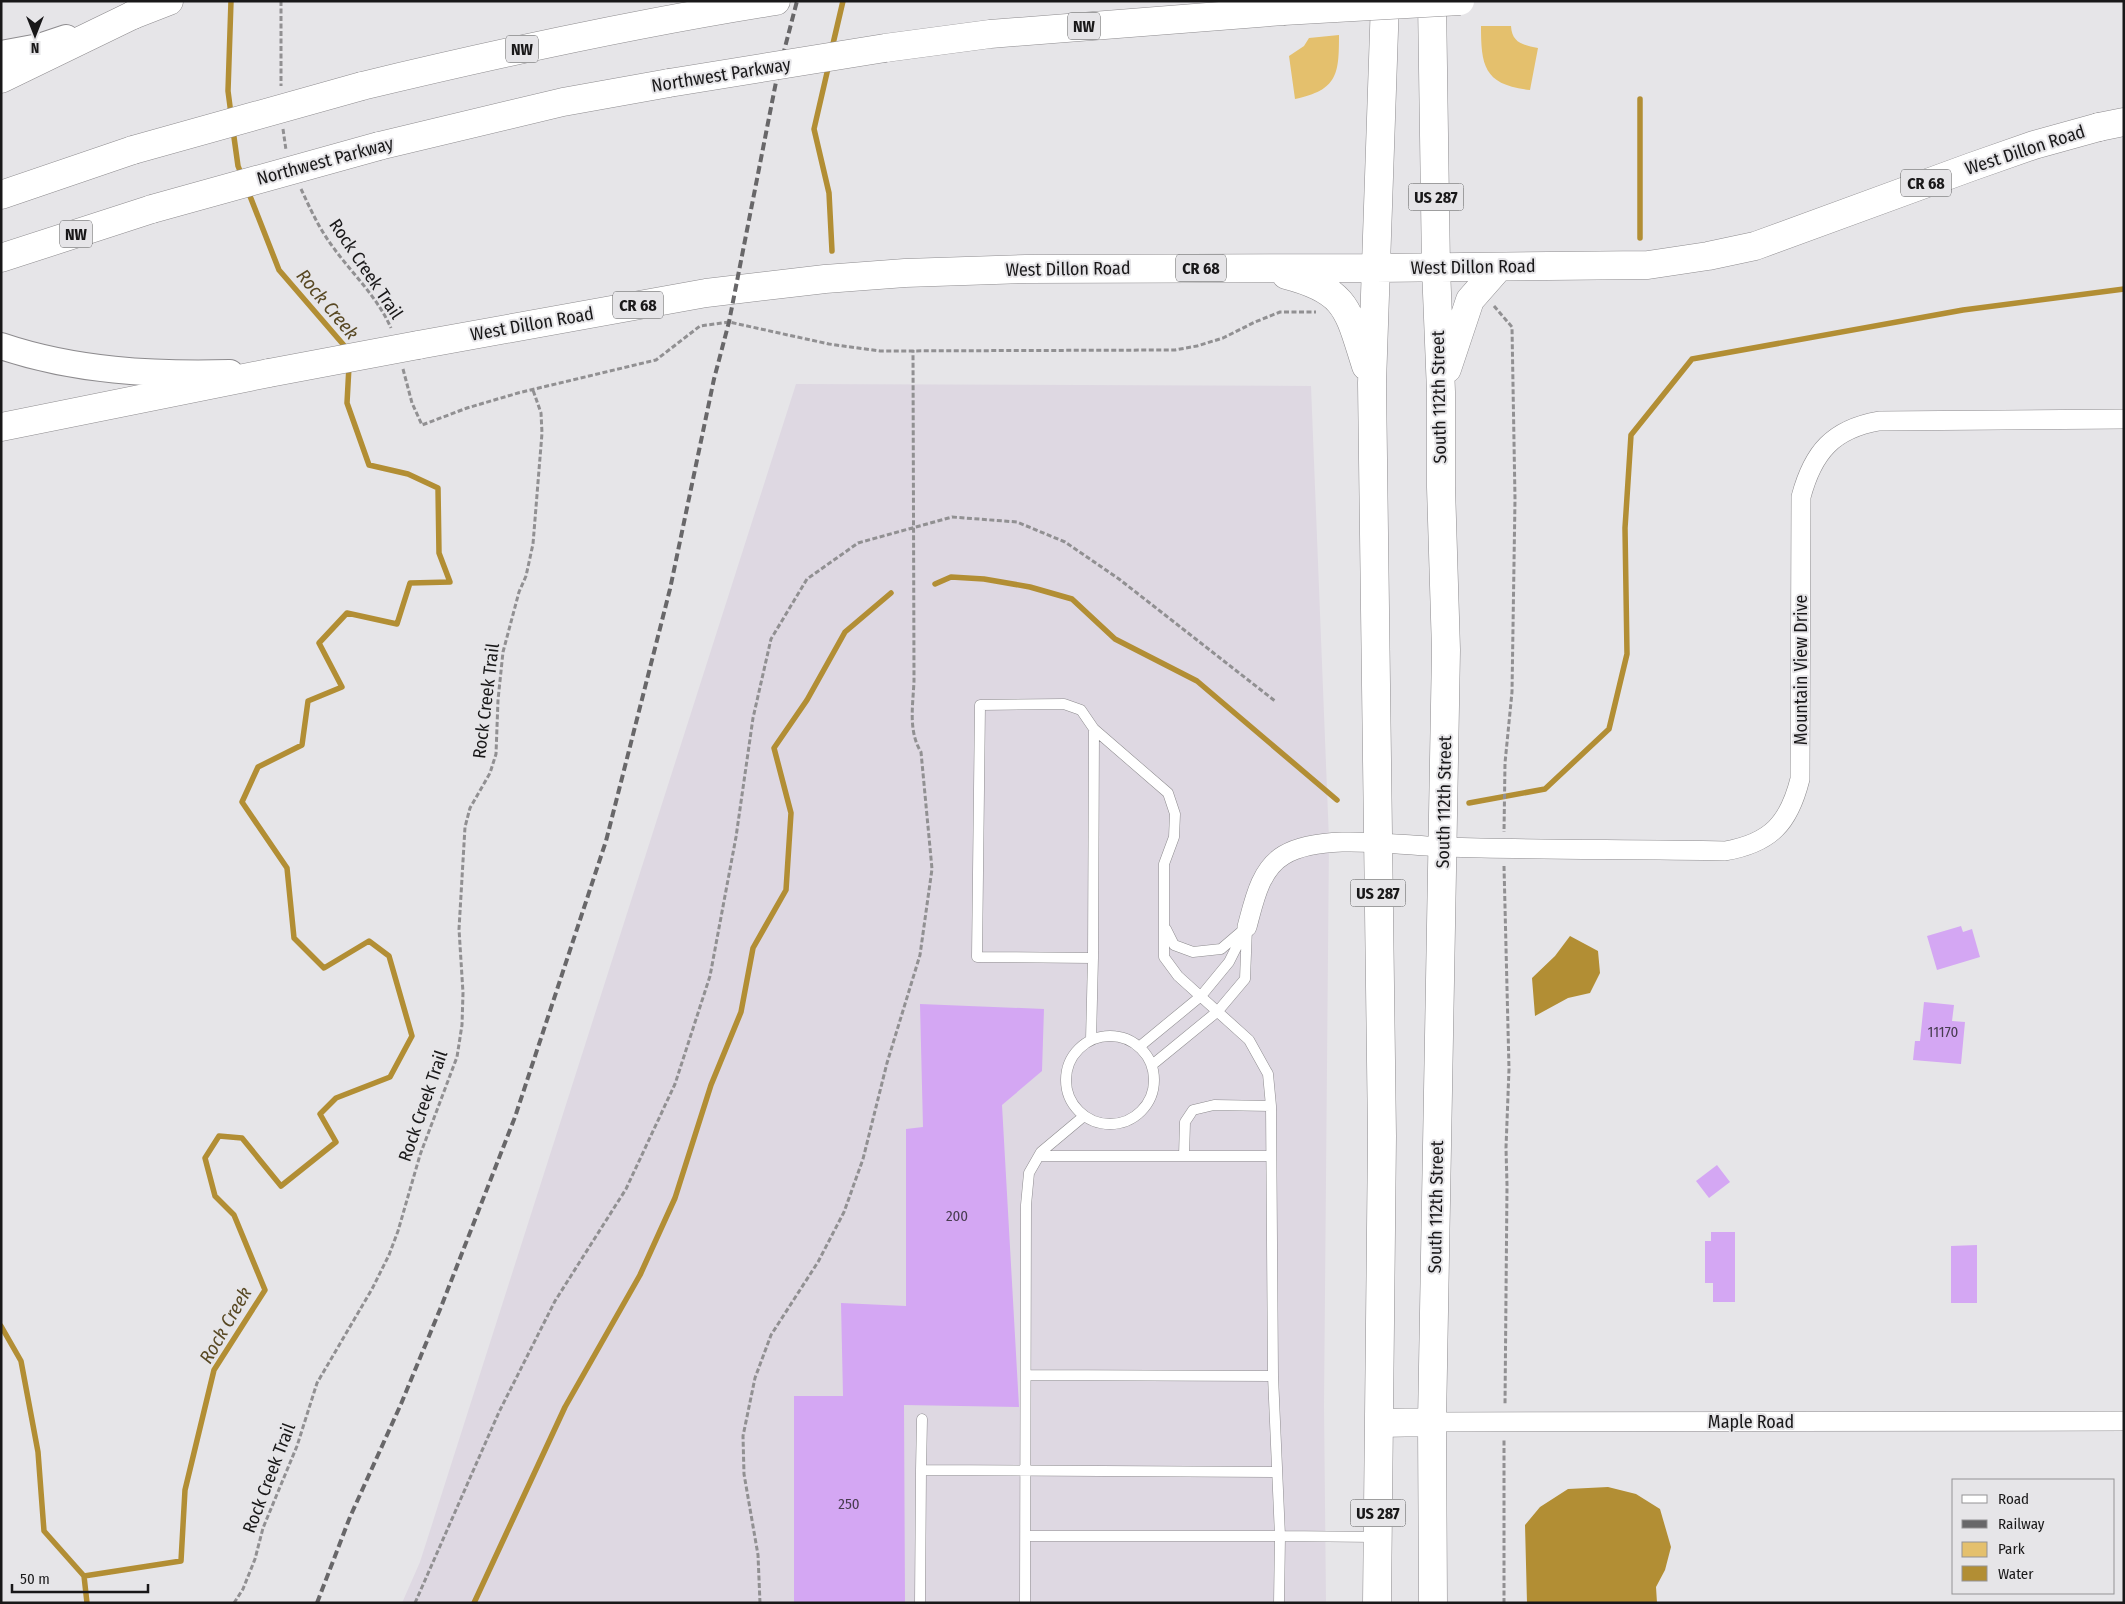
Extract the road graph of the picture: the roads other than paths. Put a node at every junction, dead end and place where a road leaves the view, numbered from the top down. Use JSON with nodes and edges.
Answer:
{"nodes":[{"id":1,"x":776,"y":1,"type":"edge"},
{"id":2,"x":1385,"y":1,"type":"edge"},
{"id":3,"x":1432,"y":1,"type":"edge"},
{"id":4,"x":1460,"y":1,"type":"edge"},
{"id":5,"x":165,"y":3,"type":"edge"},
{"id":6,"x":133,"y":15,"type":"junction"},
{"id":7,"x":1,"y":54,"type":"edge"},
{"id":8,"x":1,"y":79,"type":"edge"},
{"id":9,"x":2116,"y":125,"type":"edge"},
{"id":10,"x":1,"y":195,"type":"edge"},
{"id":11,"x":1,"y":258,"type":"edge"},
{"id":12,"x":1499,"y":267,"type":"junction"},
{"id":13,"x":1260,"y":268,"type":"junction"},
{"id":14,"x":1376,"y":268,"type":"junction"},
{"id":15,"x":1436,"y":268,"type":"junction"},
{"id":16,"x":1,"y":346,"type":"edge"},
{"id":17,"x":270,"y":373,"type":"junction"},
{"id":18,"x":1372,"y":383,"type":"junction"},
{"id":19,"x":1440,"y":392,"type":"junction"},
{"id":20,"x":2124,"y":419,"type":"edge"},
{"id":21,"x":1,"y":427,"type":"edge"},
{"id":22,"x":1094,"y":729,"type":"junction"},
{"id":23,"x":1377,"y":842,"type":"junction"},
{"id":24,"x":1444,"y":847,"type":"junction"},
{"id":25,"x":1164,"y":926,"type":"junction"},
{"id":26,"x":1247,"y":927,"type":"junction"},
{"id":27,"x":1093,"y":958,"type":"junction"},
{"id":28,"x":1201,"y":996,"type":"junction"},
{"id":29,"x":1218,"y":1010,"type":"junction"},
{"id":30,"x":1091,"y":1040,"type":"junction"},
{"id":31,"x":1139,"y":1047,"type":"junction"},
{"id":32,"x":1152,"y":1065,"type":"junction"},
{"id":33,"x":1271,"y":1106,"type":"junction"},
{"id":34,"x":1084,"y":1116,"type":"junction"},
{"id":35,"x":1039,"y":1156,"type":"junction"},
{"id":36,"x":1184,"y":1156,"type":"junction"},
{"id":37,"x":1271,"y":1156,"type":"junction"},
{"id":38,"x":1026,"y":1375,"type":"junction"},
{"id":39,"x":1273,"y":1376,"type":"junction"},
{"id":40,"x":922,"y":1419,"type":"dead end"},
{"id":41,"x":2124,"y":1421,"type":"edge"},
{"id":42,"x":1432,"y":1422,"type":"junction"},
{"id":43,"x":1378,"y":1423,"type":"junction"},
{"id":44,"x":921,"y":1470,"type":"junction"},
{"id":45,"x":1026,"y":1471,"type":"junction"},
{"id":46,"x":1277,"y":1472,"type":"junction"},
{"id":47,"x":1026,"y":1536,"type":"junction"},
{"id":48,"x":1280,"y":1536,"type":"junction"},
{"id":49,"x":1378,"y":1537,"type":"junction"},
{"id":50,"x":920,"y":1603,"type":"edge"},
{"id":51,"x":1026,"y":1603,"type":"edge"},
{"id":52,"x":1279,"y":1603,"type":"edge"},
{"id":53,"x":1377,"y":1603,"type":"edge"},
{"id":54,"x":1433,"y":1603,"type":"edge"}],
"edges":[{"from":1,"to":10,"type":"main road","number":"NW","bridge":true},
{"from":2,"to":14,"type":"main road","number":"US 287"},
{"from":3,"to":15,"type":"main road","name":"South 112th Street","number":"US 287"},
{"from":4,"to":11,"type":"main road","name":"Northwest Parkway","number":"NW","bridge":true},
{"from":5,"to":6,"type":"main road"},
{"from":6,"to":7,"type":"main road"},
{"from":6,"to":8,"type":"main road"},
{"from":9,"to":12,"type":"main road","name":"West Dillon Road","number":"CR 68"},
{"from":12,"to":15,"type":"main road","name":"West Dillon Road","number":"CR 68"},
{"from":12,"to":19,"type":"main road"},
{"from":13,"to":14,"type":"main road","name":"West Dillon Road","number":"CR 68"},
{"from":13,"to":17,"type":"main road","name":"West Dillon Road","number":"CR 68","bridge":true},
{"from":13,"to":18,"type":"main road"},
{"from":14,"to":15,"type":"main road","name":"West Dillon Road","number":"CR 68"},
{"from":14,"to":18,"type":"main road","number":"US 287"},
{"from":15,"to":19,"type":"main road","name":"South 112th Street","number":"US 287"},
{"from":16,"to":17,"type":"main road","name":"West Dillon Road","number":"CR 68"},
{"from":17,"to":21,"type":"main road"},
{"from":18,"to":23,"type":"main road","number":"US 287"},
{"from":19,"to":24,"type":"main road","name":"South 112th Street","number":"US 287"},
{"from":20,"to":24,"type":"street","name":"Mountain View Drive"},
{"from":22,"to":25,"type":"lane"},
{"from":22,"to":27,"type":"lane"},
{"from":22,"to":27,"type":"lane"},
{"from":23,"to":24,"type":"street","name":"Mountain View Drive"},
{"from":23,"to":26,"type":"street","name":"Mountain View Drive"},
{"from":23,"to":43,"type":"main road","number":"US 287"},
{"from":24,"to":42,"type":"main road","name":"South 112th Street","number":"US 287"},
{"from":25,"to":26,"type":"lane"},
{"from":25,"to":28,"type":"lane"},
{"from":26,"to":28,"type":"lane"},
{"from":26,"to":29,"type":"lane"},
{"from":27,"to":30,"type":"lane"},
{"from":28,"to":29,"type":"lane"},
{"from":28,"to":31,"type":"lane"},
{"from":29,"to":32,"type":"lane"},
{"from":29,"to":33,"type":"lane"},
{"from":30,"to":31,"type":"lane"},
{"from":30,"to":34,"type":"lane"},
{"from":31,"to":32,"type":"lane"},
{"from":32,"to":34,"type":"lane"},
{"from":33,"to":36,"type":"lane"},
{"from":33,"to":37,"type":"lane"},
{"from":34,"to":35,"type":"lane"},
{"from":35,"to":36,"type":"lane"},
{"from":35,"to":38,"type":"lane"},
{"from":36,"to":37,"type":"lane"},
{"from":37,"to":39,"type":"lane"},
{"from":38,"to":39,"type":"lane"},
{"from":38,"to":45,"type":"lane"},
{"from":39,"to":46,"type":"lane"},
{"from":40,"to":44,"type":"lane"},
{"from":41,"to":42,"type":"street","name":"Maple Road"},
{"from":42,"to":43,"type":"main road","name":"Maple Road"},
{"from":42,"to":54,"type":"main road","name":"South 112th Street","number":"US 287"},
{"from":43,"to":49,"type":"main road","number":"US 287"},
{"from":44,"to":45,"type":"lane"},
{"from":44,"to":50,"type":"lane"},
{"from":45,"to":46,"type":"lane"},
{"from":45,"to":47,"type":"lane"},
{"from":46,"to":48,"type":"lane"},
{"from":47,"to":48,"type":"lane"},
{"from":47,"to":51,"type":"lane"},
{"from":48,"to":49,"type":"lane"},
{"from":48,"to":52,"type":"lane"},
{"from":49,"to":53,"type":"main road","number":"US 287"}]}
